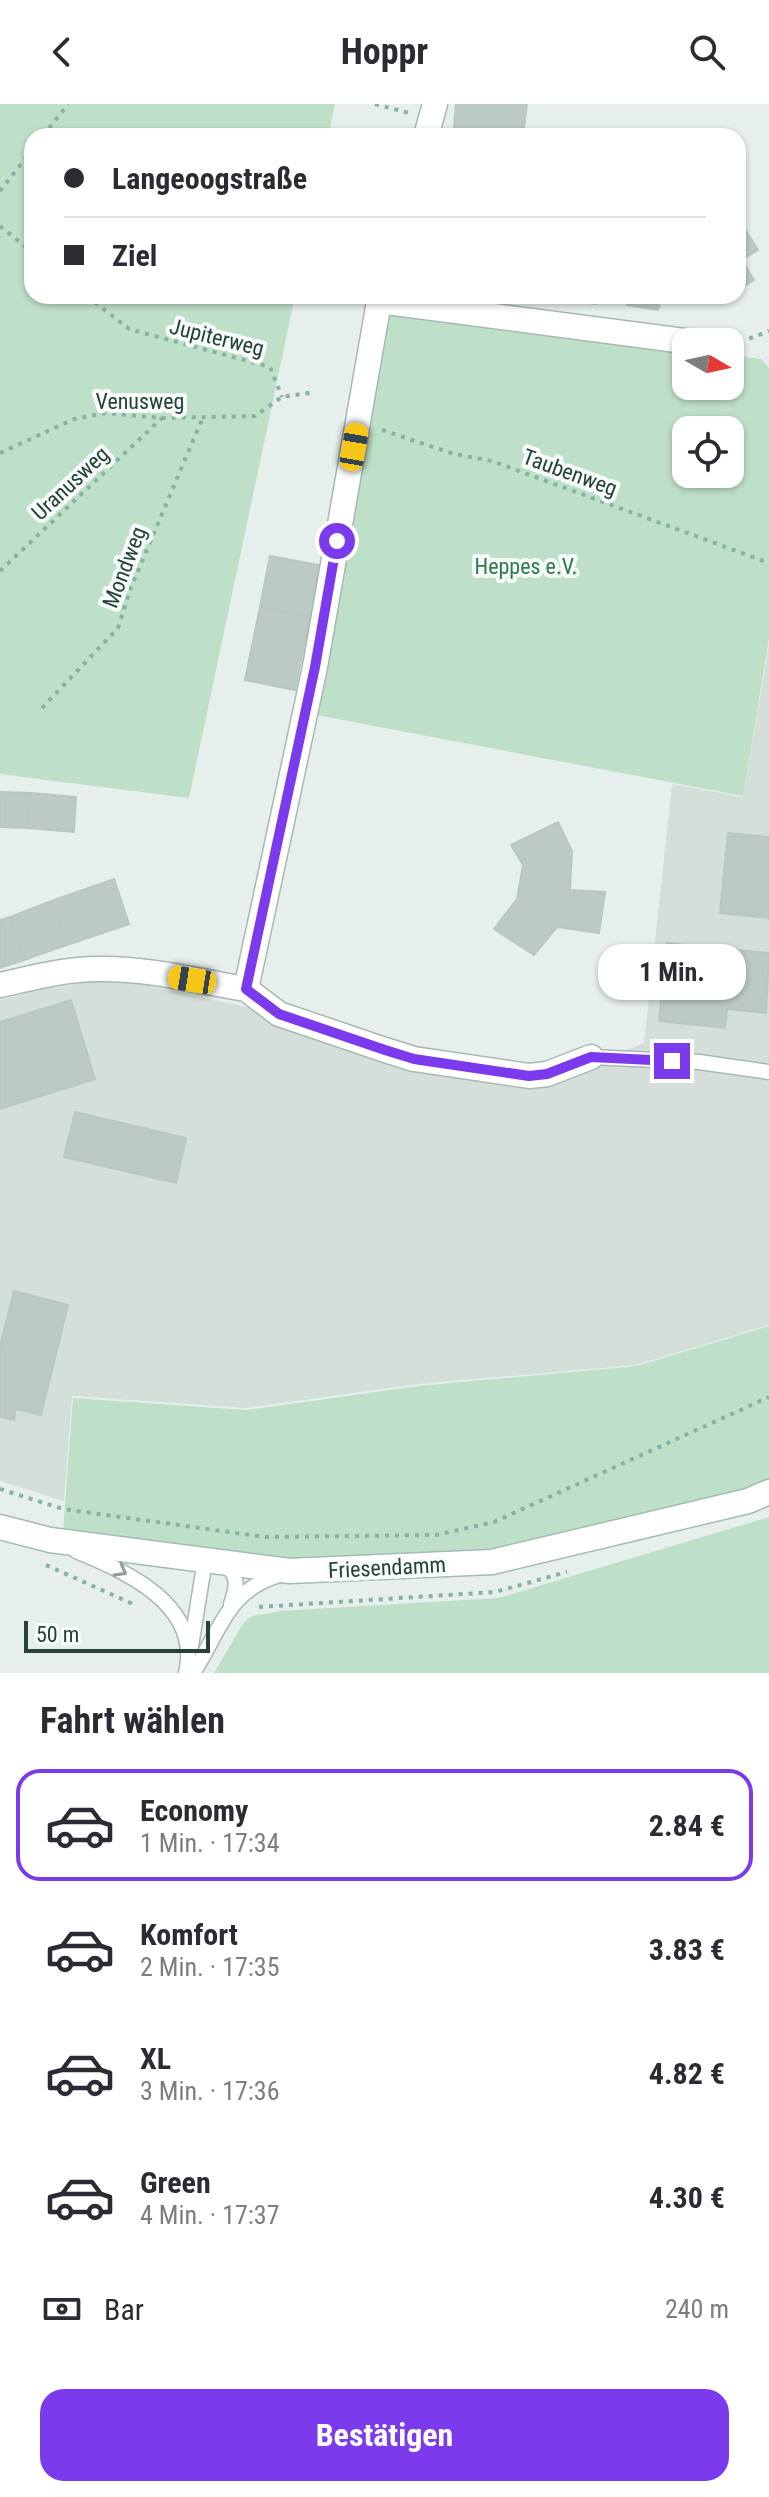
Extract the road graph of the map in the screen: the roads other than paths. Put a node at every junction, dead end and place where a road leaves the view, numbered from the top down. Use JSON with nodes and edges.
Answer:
{"nodes":[{"id":1,"x":379,"y":304,"type":"edge"},
{"id":2,"x":416,"y":304,"type":"edge"},
{"id":3,"x":672,"y":339,"type":"edge"},
{"id":4,"x":0,"y":985,"type":"edge"},
{"id":5,"x":246,"y":989,"type":"junction"},
{"id":6,"x":591,"y":1057,"type":"joint"},
{"id":7,"x":769,"y":1072,"type":"edge"},
{"id":8,"x":769,"y":1492,"type":"edge"},
{"id":9,"x":0,"y":1527,"type":"edge"},
{"id":10,"x":50,"y":1540,"type":"junction"},
{"id":11,"x":213,"y":1561,"type":"junction"},
{"id":12,"x":290,"y":1571,"type":"junction"},
{"id":13,"x":231,"y":1605,"type":"junction"},
{"id":14,"x":189,"y":1670,"type":"edge"}],
"edges":[{"from":1,"to":5,"type":"street"},
{"from":2,"to":3,"type":"street"},
{"from":4,"to":5,"type":"street"},
{"from":5,"to":6,"type":"street"},
{"from":6,"to":7,"type":"lane"},
{"from":8,"to":12,"type":"street","name":"Friesendamm"},
{"from":9,"to":10,"type":"street","name":"Friesendamm"},
{"from":10,"to":11,"type":"street","name":"Friesendamm"},
{"from":10,"to":14,"type":"lane","one_way":true},
{"from":11,"to":12,"type":"street","name":"Friesendamm"},
{"from":11,"to":13,"type":"lane"},
{"from":11,"to":14,"type":"lane"},
{"from":12,"to":13,"type":"lane"},
{"from":13,"to":14,"type":"lane"}]}
